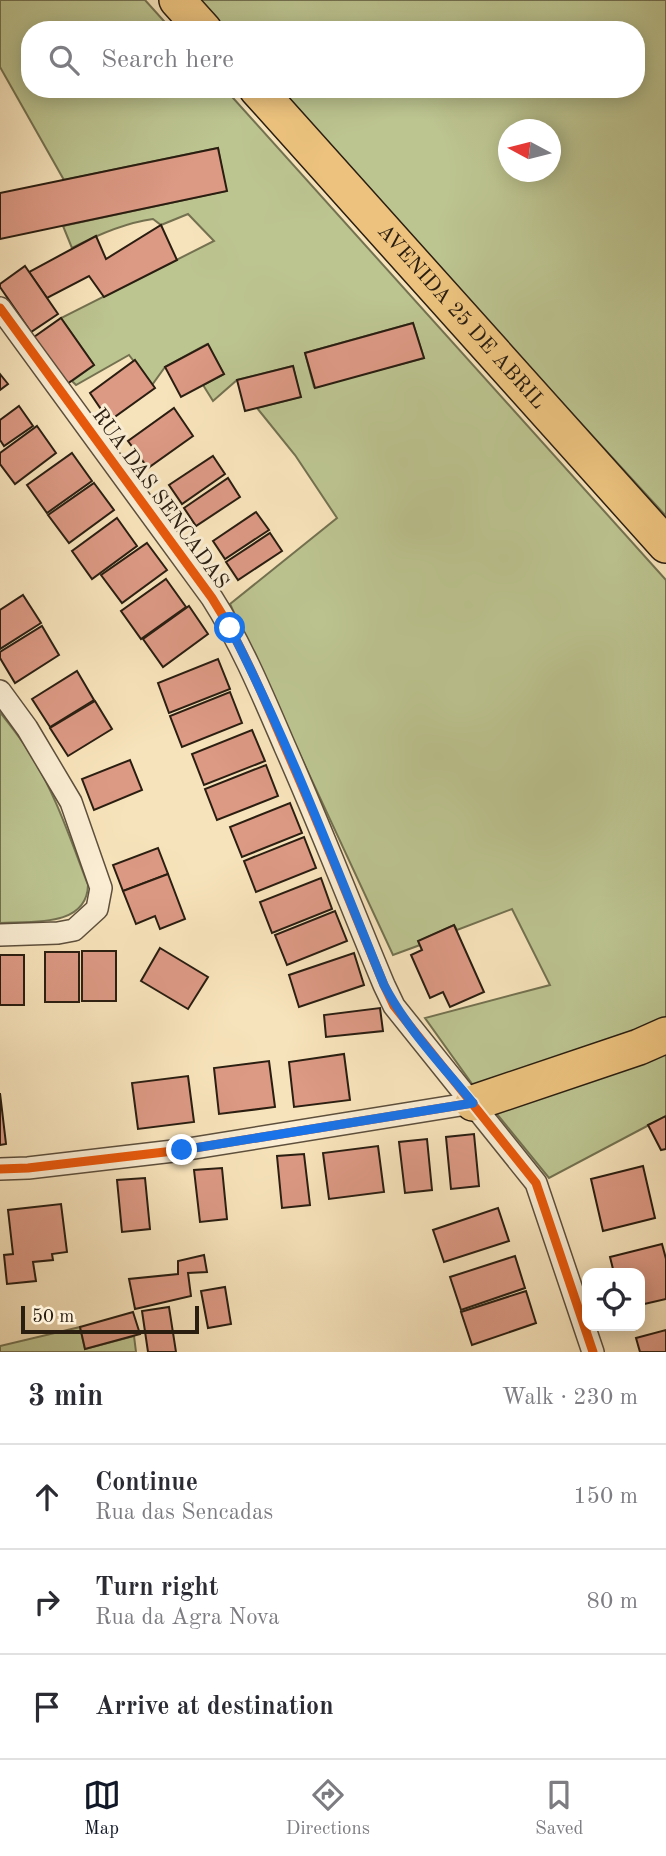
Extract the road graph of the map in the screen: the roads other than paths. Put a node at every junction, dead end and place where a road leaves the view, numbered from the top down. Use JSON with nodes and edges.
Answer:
{"nodes":[{"id":1,"x":177,"y":0,"type":"edge"},
{"id":2,"x":196,"y":21,"type":"edge"},
{"id":3,"x":265,"y":98,"type":"edge"},
{"id":4,"x":0,"y":308,"type":"edge"},
{"id":5,"x":666,"y":545,"type":"edge"},
{"id":6,"x":0,"y":691,"type":"edge"},
{"id":7,"x":0,"y":935,"type":"edge"},
{"id":8,"x":666,"y":1035,"type":"edge"},
{"id":9,"x":473,"y":1103,"type":"junction"},
{"id":10,"x":0,"y":1169,"type":"edge"},
{"id":11,"x":593,"y":1352,"type":"edge"}],
"edges":[{"from":1,"to":2,"type":"main road"},
{"from":3,"to":5,"type":"main road","name":"AVENIDA 25 DE ABRIL"},
{"from":4,"to":9,"type":"street","name":"RUA DAS SENCADAS"},
{"from":6,"to":7,"type":"street"},
{"from":8,"to":9,"type":"main road"},
{"from":9,"to":10,"type":"street"},
{"from":9,"to":11,"type":"street","name":"RUA DAS SENCADAS"}]}
